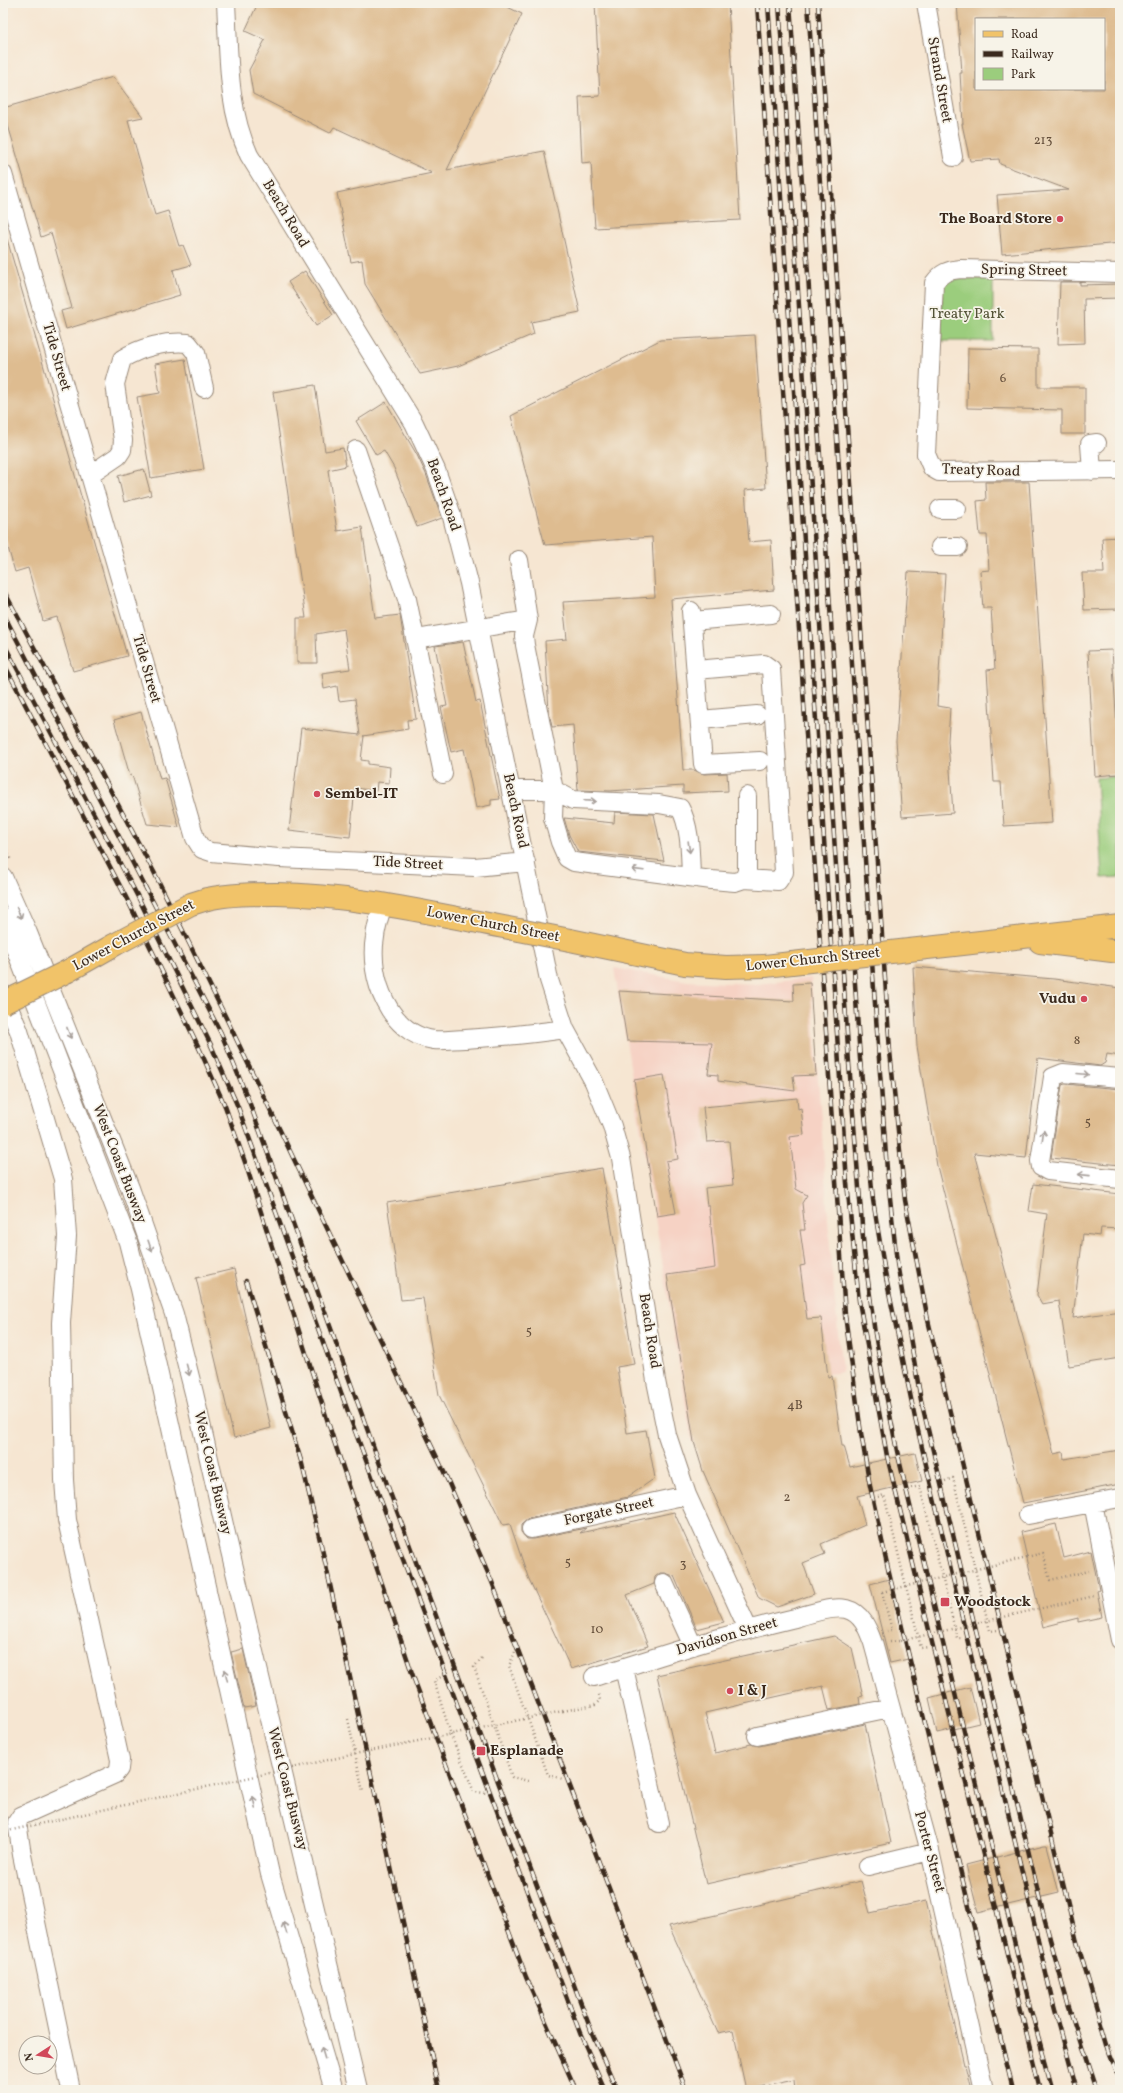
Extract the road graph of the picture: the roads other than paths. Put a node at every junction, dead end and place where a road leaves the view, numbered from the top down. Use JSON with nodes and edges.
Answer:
{"nodes":[{"id":1,"x":226,"y":3,"type":"edge"},
{"id":2,"x":926,"y":3,"type":"edge"},
{"id":3,"x":953,"y":157,"type":"dead end"},
{"id":4,"x":3,"y":174,"type":"edge"},
{"id":5,"x":1120,"y":273,"type":"edge"},
{"id":6,"x":934,"y":283,"type":"joint"},
{"id":7,"x":204,"y":388,"type":"dead end"},
{"id":8,"x":1088,"y":449,"type":"dead end"},
{"id":9,"x":356,"y":450,"type":"dead end"},
{"id":10,"x":1120,"y":470,"type":"edge"},
{"id":11,"x":1092,"y":471,"type":"junction"},
{"id":12,"x":90,"y":475,"type":"junction"},
{"id":13,"x":940,"y":547,"type":"dead end"},
{"id":14,"x":958,"y":547,"type":"dead end"},
{"id":15,"x":520,"y":560,"type":"dead end"},
{"id":16,"x":771,"y":614,"type":"dead end"},
{"id":17,"x":528,"y":620,"type":"junction"},
{"id":18,"x":478,"y":629,"type":"junction"},
{"id":19,"x":416,"y":639,"type":"junction"},
{"id":20,"x":696,"y":670,"type":"junction"},
{"id":21,"x":757,"y":715,"type":"dead end"},
{"id":22,"x":700,"y":720,"type":"junction"},
{"id":23,"x":760,"y":761,"type":"dead end"},
{"id":24,"x":443,"y":774,"type":"dead end"},
{"id":25,"x":511,"y":790,"type":"junction"},
{"id":26,"x":554,"y":790,"type":"junction"},
{"id":27,"x":747,"y":796,"type":"dead end"},
{"id":28,"x":526,"y":862,"type":"junction"},
{"id":29,"x":3,"y":877,"type":"edge"},
{"id":30,"x":691,"y":877,"type":"junction"},
{"id":31,"x":744,"y":879,"type":"junction"},
{"id":32,"x":383,"y":904,"type":"junction"},
{"id":33,"x":3,"y":917,"type":"edge"},
{"id":34,"x":1120,"y":926,"type":"edge"},
{"id":35,"x":1007,"y":938,"type":"junction"},
{"id":36,"x":1120,"y":952,"type":"edge"},
{"id":37,"x":3,"y":994,"type":"edge"},
{"id":38,"x":3,"y":1003,"type":"edge"},
{"id":39,"x":565,"y":1029,"type":"junction"},
{"id":40,"x":1120,"y":1078,"type":"edge"},
{"id":41,"x":1120,"y":1179,"type":"edge"},
{"id":42,"x":687,"y":1495,"type":"junction"},
{"id":43,"x":1120,"y":1498,"type":"edge"},
{"id":44,"x":1093,"y":1503,"type":"junction"},
{"id":45,"x":1028,"y":1515,"type":"dead end"},
{"id":46,"x":531,"y":1529,"type":"dead end"},
{"id":47,"x":664,"y":1583,"type":"dead end"},
{"id":48,"x":860,"y":1618,"type":"joint"},
{"id":49,"x":748,"y":1629,"type":"junction"},
{"id":50,"x":1120,"y":1640,"type":"edge"},
{"id":51,"x":693,"y":1646,"type":"junction"},
{"id":52,"x":624,"y":1668,"type":"junction"},
{"id":53,"x":594,"y":1677,"type":"dead end"},
{"id":54,"x":890,"y":1708,"type":"junction"},
{"id":55,"x":757,"y":1736,"type":"dead end"},
{"id":56,"x":659,"y":1823,"type":"dead end"},
{"id":57,"x":930,"y":1850,"type":"junction"},
{"id":58,"x":868,"y":1866,"type":"dead end"},
{"id":59,"x":71,"y":2090,"type":"edge"},
{"id":60,"x":334,"y":2090,"type":"edge"},
{"id":61,"x":358,"y":2090,"type":"edge"},
{"id":62,"x":984,"y":2090,"type":"edge"}],
"edges":[{"from":1,"to":18,"type":"street","name":"Beach Road"},
{"from":2,"to":3,"type":"street","name":"Strand Street"},
{"from":4,"to":12,"type":"street","name":"Tide Street"},
{"from":5,"to":6,"type":"street","name":"Spring Street"},
{"from":6,"to":11,"type":"street","name":"Treaty Road"},
{"from":7,"to":12,"type":"street"},
{"from":8,"to":11,"type":"street"},
{"from":9,"to":19,"type":"street"},
{"from":10,"to":11,"type":"street","name":"Treaty Road"},
{"from":12,"to":28,"type":"street","name":"Tide Street"},
{"from":13,"to":14,"type":"street"},
{"from":15,"to":17,"type":"street"},
{"from":16,"to":20,"type":"street"},
{"from":17,"to":18,"type":"street"},
{"from":17,"to":26,"type":"street"},
{"from":18,"to":19,"type":"street"},
{"from":18,"to":25,"type":"street","name":"Beach Road"},
{"from":19,"to":24,"type":"street"},
{"from":20,"to":22,"type":"street"},
{"from":20,"to":31,"type":"street"},
{"from":21,"to":22,"type":"street"},
{"from":22,"to":23,"type":"street"},
{"from":25,"to":26,"type":"street"},
{"from":25,"to":28,"type":"street","name":"Beach Road"},
{"from":30,"to":26,"type":"street","one_way":true},
{"from":26,"to":30,"type":"street","one_way":true},
{"from":27,"to":31,"type":"street"},
{"from":28,"to":39,"type":"street","name":"Beach Road"},
{"from":29,"to":61,"type":"street","name":"West Coast Busway","one_way":true},
{"from":30,"to":31,"type":"street"},
{"from":32,"to":35,"type":"main road","name":"Lower Church Street","bridge":true},
{"from":32,"to":38,"type":"main road","name":"Lower Church Street","bridge":true},
{"from":32,"to":39,"type":"street"},
{"from":60,"to":33,"type":"street","name":"West Coast Busway","one_way":true},
{"from":34,"to":35,"type":"main road","name":"Lower Church Street"},
{"from":35,"to":36,"type":"main road","name":"Lower Church Street"},
{"from":37,"to":59,"type":"street"},
{"from":39,"to":42,"type":"street","name":"Beach Road"},
{"from":41,"to":40,"type":"street","one_way":true},
{"from":42,"to":46,"type":"street","name":"Forgate Street"},
{"from":42,"to":49,"type":"street","name":"Beach Road"},
{"from":43,"to":44,"type":"street"},
{"from":44,"to":45,"type":"street"},
{"from":44,"to":50,"type":"street"},
{"from":47,"to":51,"type":"street"},
{"from":48,"to":49,"type":"street","name":"Davidson Street"},
{"from":48,"to":54,"type":"street","name":"Porter Street"},
{"from":49,"to":51,"type":"street","name":"Davidson Street"},
{"from":51,"to":52,"type":"street","name":"Davidson Street"},
{"from":52,"to":53,"type":"street","name":"Davidson Street"},
{"from":52,"to":56,"type":"street"},
{"from":54,"to":55,"type":"street"},
{"from":54,"to":57,"type":"street","name":"Porter Street"},
{"from":57,"to":58,"type":"street"},
{"from":57,"to":62,"type":"street","name":"Porter Street"}]}
